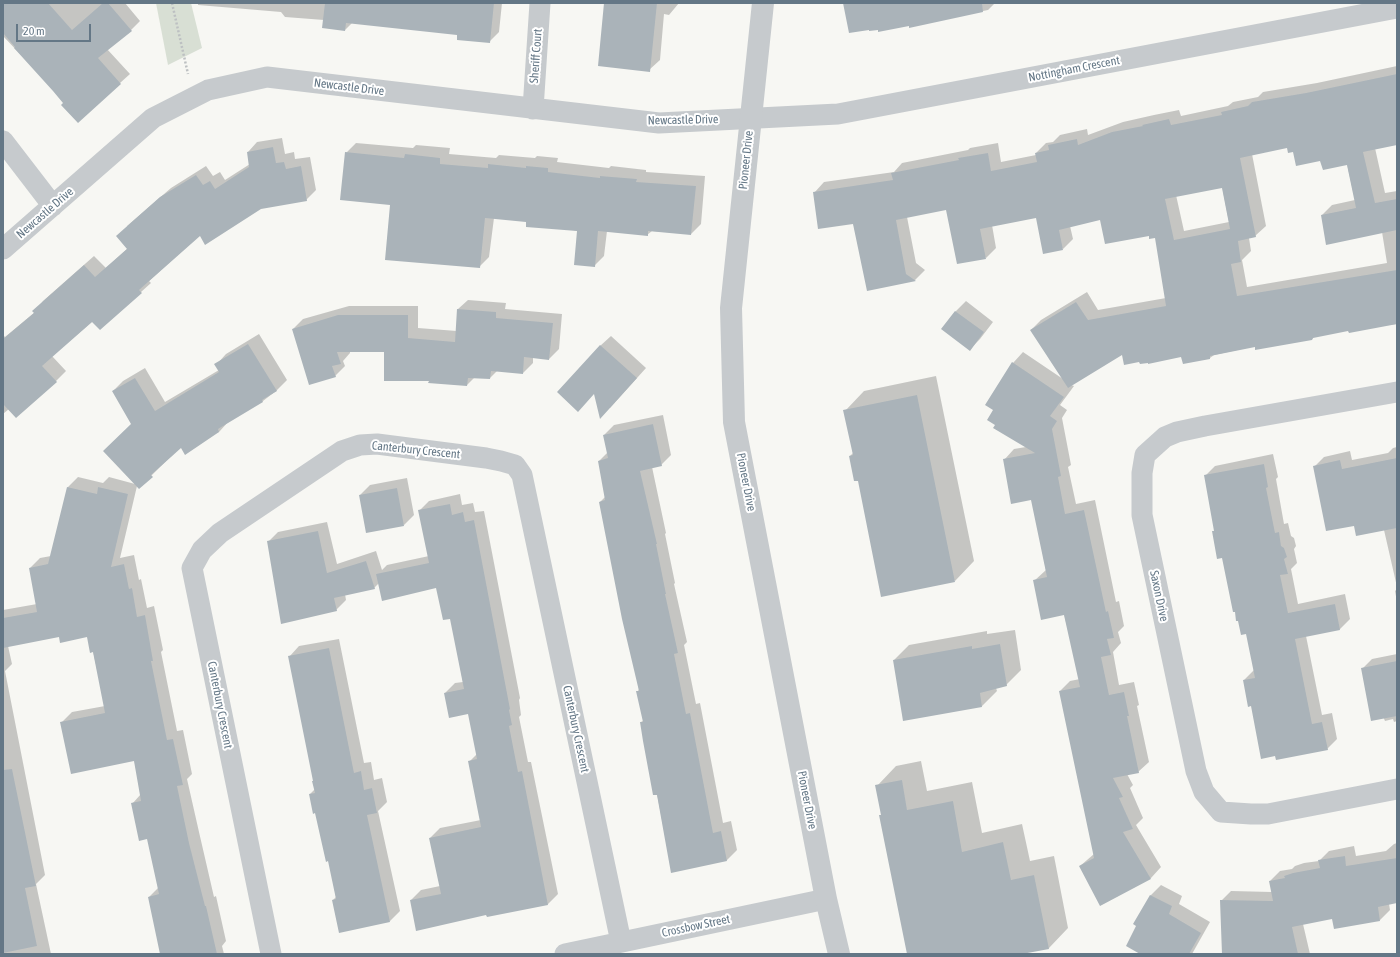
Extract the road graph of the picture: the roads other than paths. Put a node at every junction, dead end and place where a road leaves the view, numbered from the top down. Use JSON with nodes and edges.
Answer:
{"nodes":[{"id":1,"x":540,"y":3,"type":"edge"},
{"id":2,"x":763,"y":3,"type":"edge"},
{"id":3,"x":1397,"y":8,"type":"edge"},
{"id":4,"x":533,"y":109,"type":"junction"},
{"id":5,"x":750,"y":118,"type":"junction"},
{"id":6,"x":3,"y":140,"type":"edge"},
{"id":7,"x":53,"y":206,"type":"junction"},
{"id":8,"x":3,"y":250,"type":"edge"},
{"id":9,"x":1397,"y":392,"type":"edge"},
{"id":10,"x":1397,"y":789,"type":"edge"},
{"id":11,"x":826,"y":899,"type":"junction"},
{"id":12,"x":620,"y":942,"type":"junction"},
{"id":13,"x":271,"y":954,"type":"edge"},
{"id":14,"x":565,"y":954,"type":"edge"},
{"id":15,"x":839,"y":954,"type":"edge"}],
"edges":[{"from":1,"to":4,"type":"street","name":"Sheriff Court"},
{"from":2,"to":5,"type":"street","name":"Pioneer Drive"},
{"from":3,"to":5,"type":"street","name":"Nottingham Crescent"},
{"from":4,"to":5,"type":"street","name":"Newcastle Drive"},
{"from":4,"to":7,"type":"street","name":"Newcastle Drive"},
{"from":5,"to":11,"type":"street","name":"Pioneer Drive"},
{"from":6,"to":7,"type":"street"},
{"from":7,"to":8,"type":"street","name":"Newcastle Drive"},
{"from":9,"to":10,"type":"street","name":"Saxon Drive"},
{"from":11,"to":12,"type":"street","name":"Crossbow Street"},
{"from":11,"to":15,"type":"street","name":"Pioneer Drive"},
{"from":12,"to":13,"type":"street","name":"Canterbury Crescent"},
{"from":12,"to":14,"type":"street","name":"Crossbow Street"}]}
